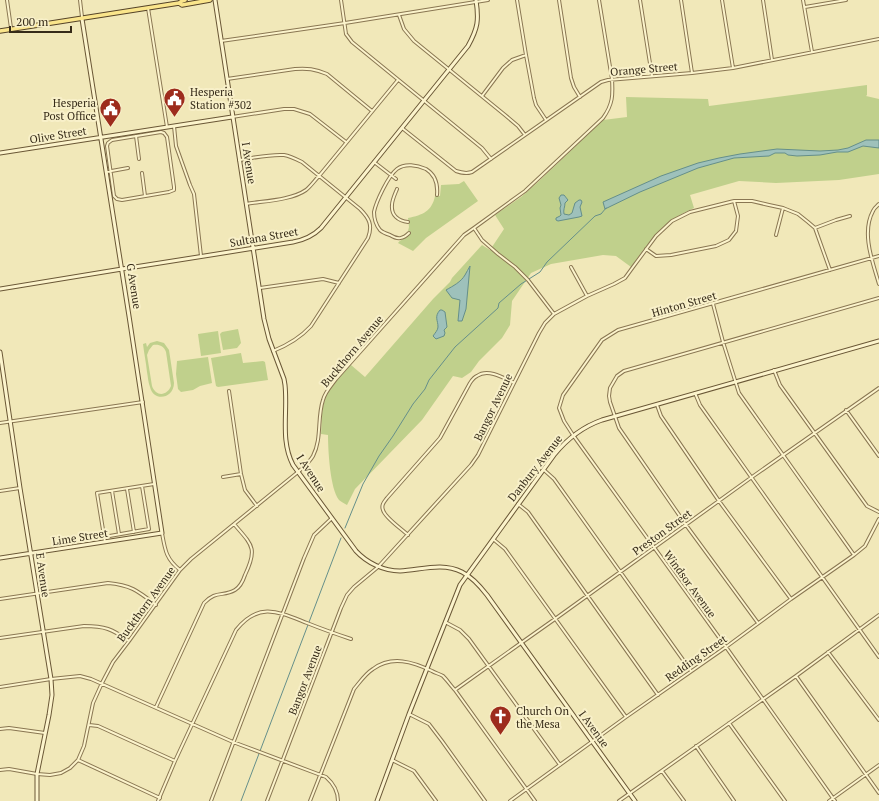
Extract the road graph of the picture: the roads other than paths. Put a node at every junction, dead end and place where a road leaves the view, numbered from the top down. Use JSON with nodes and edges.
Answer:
{"nodes":[{"id":1,"x":7,"y":0,"type":"edge"},
{"id":2,"x":80,"y":0,"type":"edge"},
{"id":3,"x":185,"y":0,"type":"edge"},
{"id":4,"x":210,"y":0,"type":"edge"},
{"id":5,"x":215,"y":0,"type":"edge"},
{"id":6,"x":341,"y":0,"type":"edge"},
{"id":7,"x":488,"y":0,"type":"edge"},
{"id":8,"x":517,"y":0,"type":"edge"},
{"id":9,"x":559,"y":0,"type":"edge"},
{"id":10,"x":599,"y":0,"type":"edge"},
{"id":11,"x":640,"y":0,"type":"edge"},
{"id":12,"x":681,"y":0,"type":"edge"},
{"id":13,"x":722,"y":0,"type":"edge"},
{"id":14,"x":762,"y":0,"type":"edge"},
{"id":15,"x":803,"y":0,"type":"edge"},
{"id":16,"x":846,"y":0,"type":"edge"},
{"id":17,"x":476,"y":1,"type":"edge"},
{"id":18,"x":179,"y":3,"type":"junction"},
{"id":19,"x":805,"y":7,"type":"junction"},
{"id":20,"x":148,"y":8,"type":"junction"},
{"id":21,"x":399,"y":15,"type":"junction"},
{"id":22,"x":82,"y":19,"type":"junction"},
{"id":23,"x":345,"y":23,"type":"junction"},
{"id":24,"x":11,"y":30,"type":"junction"},
{"id":25,"x":0,"y":31,"type":"edge"},
{"id":26,"x":879,"y":39,"type":"edge"},
{"id":27,"x":221,"y":41,"type":"junction"},
{"id":28,"x":812,"y":52,"type":"junction"},
{"id":29,"x":526,"y":55,"type":"junction"},
{"id":30,"x":772,"y":60,"type":"junction"},
{"id":31,"x":733,"y":68,"type":"junction"},
{"id":32,"x":450,"y":70,"type":"junction"},
{"id":33,"x":692,"y":73,"type":"junction"},
{"id":34,"x":652,"y":76,"type":"junction"},
{"id":35,"x":227,"y":78,"type":"junction"},
{"id":36,"x":612,"y":79,"type":"junction"},
{"id":37,"x":398,"y":80,"type":"junction"},
{"id":38,"x":482,"y":96,"type":"junction"},
{"id":39,"x":580,"y":97,"type":"junction"},
{"id":40,"x":424,"y":102,"type":"junction"},
{"id":41,"x":372,"y":111,"type":"junction"},
{"id":42,"x":232,"y":116,"type":"junction"},
{"id":43,"x":546,"y":120,"type":"junction"},
{"id":44,"x":174,"y":126,"type":"junction"},
{"id":45,"x":167,"y":127,"type":"junction"},
{"id":46,"x":402,"y":128,"type":"junction"},
{"id":47,"x":135,"y":132,"type":"junction"},
{"id":48,"x":525,"y":134,"type":"junction"},
{"id":49,"x":136,"y":136,"type":"junction"},
{"id":50,"x":101,"y":137,"type":"junction"},
{"id":51,"x":346,"y":142,"type":"junction"},
{"id":52,"x":0,"y":153,"type":"edge"},
{"id":53,"x":491,"y":158,"type":"junction"},
{"id":54,"x":139,"y":159,"type":"dead end"},
{"id":55,"x":239,"y":160,"type":"junction"},
{"id":56,"x":374,"y":162,"type":"junction"},
{"id":57,"x":128,"y":168,"type":"dead end"},
{"id":58,"x":111,"y":171,"type":"junction"},
{"id":59,"x":106,"y":172,"type":"junction"},
{"id":60,"x":142,"y":174,"type":"dead end"},
{"id":61,"x":319,"y":176,"type":"junction"},
{"id":62,"x":392,"y":176,"type":"junction"},
{"id":63,"x":396,"y":179,"type":"dead end"},
{"id":64,"x":397,"y":189,"type":"dead end"},
{"id":65,"x":437,"y":195,"type":"dead end"},
{"id":66,"x":145,"y":196,"type":"junction"},
{"id":67,"x":346,"y":197,"type":"junction"},
{"id":68,"x":734,"y":201,"type":"junction"},
{"id":69,"x":246,"y":204,"type":"junction"},
{"id":70,"x":879,"y":204,"type":"edge"},
{"id":71,"x":783,"y":208,"type":"junction"},
{"id":72,"x":850,"y":216,"type":"dead end"},
{"id":73,"x":408,"y":222,"type":"dead end"},
{"id":74,"x":474,"y":228,"type":"junction"},
{"id":75,"x":815,"y":228,"type":"junction"},
{"id":76,"x":409,"y":233,"type":"dead end"},
{"id":77,"x":776,"y":235,"type":"dead end"},
{"id":78,"x":253,"y":248,"type":"junction"},
{"id":79,"x":646,"y":249,"type":"junction"},
{"id":80,"x":201,"y":256,"type":"junction"},
{"id":81,"x":879,"y":256,"type":"edge"},
{"id":82,"x":871,"y":258,"type":"junction"},
{"id":83,"x":571,"y":267,"type":"dead end"},
{"id":84,"x":122,"y":269,"type":"junction"},
{"id":85,"x":830,"y":270,"type":"junction"},
{"id":86,"x":339,"y":283,"type":"junction"},
{"id":87,"x":879,"y":284,"type":"edge"},
{"id":88,"x":260,"y":288,"type":"junction"},
{"id":89,"x":0,"y":289,"type":"edge"},
{"id":90,"x":587,"y":296,"type":"junction"},
{"id":91,"x":879,"y":298,"type":"edge"},
{"id":92,"x":714,"y":304,"type":"junction"},
{"id":93,"x":554,"y":314,"type":"junction"},
{"id":94,"x":879,"y":341,"type":"edge"},
{"id":95,"x":723,"y":342,"type":"junction"},
{"id":96,"x":273,"y":351,"type":"junction"},
{"id":97,"x":0,"y":352,"type":"edge"},
{"id":98,"x":774,"y":370,"type":"junction"},
{"id":99,"x":735,"y":382,"type":"junction"},
{"id":100,"x":514,"y":383,"type":"junction"},
{"id":101,"x":879,"y":388,"type":"edge"},
{"id":102,"x":229,"y":391,"type":"dead end"},
{"id":103,"x":695,"y":393,"type":"junction"},
{"id":104,"x":143,"y":402,"type":"junction"},
{"id":105,"x":656,"y":404,"type":"junction"},
{"id":106,"x":846,"y":410,"type":"junction"},
{"id":107,"x":614,"y":416,"type":"junction"},
{"id":108,"x":11,"y":421,"type":"junction"},
{"id":109,"x":0,"y":423,"type":"edge"},
{"id":110,"x":815,"y":433,"type":"junction"},
{"id":111,"x":573,"y":435,"type":"junction"},
{"id":112,"x":783,"y":456,"type":"junction"},
{"id":113,"x":879,"y":456,"type":"edge"},
{"id":114,"x":544,"y":470,"type":"junction"},
{"id":115,"x":298,"y":472,"type":"junction"},
{"id":116,"x":241,"y":474,"type":"junction"},
{"id":117,"x":223,"y":477,"type":"dead end"},
{"id":118,"x":752,"y":477,"type":"junction"},
{"id":119,"x":155,"y":484,"type":"junction"},
{"id":120,"x":142,"y":486,"type":"junction"},
{"id":121,"x":20,"y":488,"type":"junction"},
{"id":122,"x":127,"y":489,"type":"junction"},
{"id":123,"x":112,"y":491,"type":"junction"},
{"id":124,"x":0,"y":492,"type":"edge"},
{"id":125,"x":719,"y":501,"type":"junction"},
{"id":126,"x":518,"y":504,"type":"junction"},
{"id":127,"x":258,"y":506,"type":"junction"},
{"id":128,"x":879,"y":512,"type":"edge"},
{"id":129,"x":332,"y":518,"type":"junction"},
{"id":130,"x":879,"y":519,"type":"edge"},
{"id":131,"x":234,"y":524,"type":"junction"},
{"id":132,"x":686,"y":525,"type":"junction"},
{"id":133,"x":134,"y":532,"type":"junction"},
{"id":134,"x":162,"y":533,"type":"junction"},
{"id":135,"x":119,"y":534,"type":"junction"},
{"id":136,"x":408,"y":535,"type":"junction"},
{"id":137,"x":104,"y":537,"type":"junction"},
{"id":138,"x":493,"y":539,"type":"junction"},
{"id":139,"x":105,"y":542,"type":"junction"},
{"id":140,"x":654,"y":548,"type":"junction"},
{"id":141,"x":31,"y":553,"type":"junction"},
{"id":142,"x":854,"y":555,"type":"junction"},
{"id":143,"x":0,"y":558,"type":"edge"},
{"id":144,"x":378,"y":567,"type":"junction"},
{"id":145,"x":180,"y":570,"type":"junction"},
{"id":146,"x":621,"y":572,"type":"junction"},
{"id":147,"x":467,"y":575,"type":"junction"},
{"id":148,"x":823,"y":577,"type":"junction"},
{"id":149,"x":37,"y":593,"type":"junction"},
{"id":150,"x":588,"y":595,"type":"junction"},
{"id":151,"x":0,"y":599,"type":"edge"},
{"id":152,"x":791,"y":599,"type":"junction"},
{"id":153,"x":156,"y":605,"type":"junction"},
{"id":154,"x":284,"y":614,"type":"junction"},
{"id":155,"x":879,"y":615,"type":"edge"},
{"id":156,"x":555,"y":620,"type":"junction"},
{"id":157,"x":445,"y":622,"type":"junction"},
{"id":158,"x":758,"y":623,"type":"junction"},
{"id":159,"x":859,"y":630,"type":"junction"},
{"id":160,"x":43,"y":632,"type":"junction"},
{"id":161,"x":332,"y":633,"type":"junction"},
{"id":162,"x":0,"y":638,"type":"edge"},
{"id":163,"x":351,"y":639,"type":"dead end"},
{"id":164,"x":129,"y":641,"type":"junction"},
{"id":165,"x":521,"y":643,"type":"junction"},
{"id":166,"x":726,"y":647,"type":"junction"},
{"id":167,"x":828,"y":652,"type":"junction"},
{"id":168,"x":879,"y":657,"type":"edge"},
{"id":169,"x":488,"y":666,"type":"junction"},
{"id":170,"x":427,"y":669,"type":"junction"},
{"id":171,"x":691,"y":671,"type":"junction"},
{"id":172,"x":796,"y":676,"type":"junction"},
{"id":173,"x":51,"y":679,"type":"junction"},
{"id":174,"x":102,"y":683,"type":"junction"},
{"id":175,"x":0,"y":687,"type":"edge"},
{"id":176,"x":456,"y":690,"type":"junction"},
{"id":177,"x":658,"y":695,"type":"junction"},
{"id":178,"x":762,"y":700,"type":"junction"},
{"id":179,"x":156,"y":706,"type":"junction"},
{"id":180,"x":409,"y":714,"type":"junction"},
{"id":181,"x":626,"y":717,"type":"junction"},
{"id":182,"x":879,"y":720,"type":"edge"},
{"id":183,"x":729,"y":722,"type":"junction"},
{"id":184,"x":193,"y":724,"type":"junction"},
{"id":185,"x":89,"y":725,"type":"junction"},
{"id":186,"x":0,"y":729,"type":"edge"},
{"id":187,"x":45,"y":733,"type":"junction"},
{"id":188,"x":233,"y":742,"type":"junction"},
{"id":189,"x":592,"y":742,"type":"junction"},
{"id":190,"x":696,"y":746,"type":"junction"},
{"id":191,"x":78,"y":760,"type":"junction"},
{"id":192,"x":392,"y":760,"type":"junction"},
{"id":193,"x":176,"y":761,"type":"junction"},
{"id":194,"x":282,"y":761,"type":"junction"},
{"id":195,"x":560,"y":765,"type":"junction"},
{"id":196,"x":879,"y":765,"type":"edge"},
{"id":197,"x":0,"y":770,"type":"edge"},
{"id":198,"x":662,"y":771,"type":"junction"},
{"id":199,"x":37,"y":774,"type":"junction"},
{"id":200,"x":320,"y":775,"type":"junction"},
{"id":201,"x":866,"y":775,"type":"junction"},
{"id":202,"x":526,"y":789,"type":"junction"},
{"id":203,"x":879,"y":793,"type":"edge"},
{"id":204,"x":629,"y":794,"type":"junction"},
{"id":205,"x":159,"y":800,"type":"edge"},
{"id":206,"x":834,"y":800,"type":"edge"},
{"id":207,"x":36,"y":801,"type":"edge"},
{"id":208,"x":211,"y":801,"type":"edge"},
{"id":209,"x":267,"y":801,"type":"edge"},
{"id":210,"x":310,"y":801,"type":"edge"},
{"id":211,"x":338,"y":801,"type":"edge"},
{"id":212,"x":377,"y":801,"type":"edge"},
{"id":213,"x":436,"y":801,"type":"edge"},
{"id":214,"x":485,"y":801,"type":"edge"},
{"id":215,"x":510,"y":801,"type":"edge"},
{"id":216,"x":535,"y":801,"type":"edge"},
{"id":217,"x":619,"y":801,"type":"edge"},
{"id":218,"x":634,"y":801,"type":"edge"},
{"id":219,"x":684,"y":801,"type":"edge"},
{"id":220,"x":734,"y":801,"type":"edge"},
{"id":221,"x":784,"y":801,"type":"edge"},
{"id":222,"x":829,"y":801,"type":"edge"}],
"edges":[{"from":1,"to":24,"type":"street"},
{"from":2,"to":22,"type":"street","name":"G Avenue"},
{"from":3,"to":18,"type":"main road"},
{"from":4,"to":18,"type":"main road"},
{"from":5,"to":27,"type":"street","name":"I Avenue"},
{"from":6,"to":23,"type":"street"},
{"from":7,"to":17,"type":"street"},
{"from":8,"to":29,"type":"street"},
{"from":9,"to":39,"type":"street"},
{"from":10,"to":36,"type":"street","name":"Buckthorn Avenue"},
{"from":11,"to":34,"type":"street"},
{"from":12,"to":33,"type":"street"},
{"from":13,"to":31,"type":"street"},
{"from":14,"to":30,"type":"street"},
{"from":15,"to":19,"type":"street"},
{"from":16,"to":19,"type":"street"},
{"from":17,"to":21,"type":"street"},
{"from":17,"to":32,"type":"street","name":"Sultana Street"},
{"from":18,"to":20,"type":"main road"},
{"from":19,"to":28,"type":"street"},
{"from":20,"to":22,"type":"main road"},
{"from":20,"to":45,"type":"street"},
{"from":21,"to":23,"type":"street"},
{"from":21,"to":32,"type":"street"},
{"from":22,"to":24,"type":"main road"},
{"from":22,"to":50,"type":"street","name":"G Avenue"},
{"from":23,"to":27,"type":"street"},
{"from":23,"to":37,"type":"street"},
{"from":24,"to":25,"type":"main road"},
{"from":26,"to":28,"type":"street","name":"Orange Street"},
{"from":27,"to":35,"type":"street","name":"I Avenue"},
{"from":28,"to":30,"type":"street","name":"Orange Street"},
{"from":29,"to":38,"type":"street"},
{"from":29,"to":43,"type":"street"},
{"from":30,"to":31,"type":"street","name":"Orange Street"},
{"from":31,"to":33,"type":"street","name":"Orange Street"},
{"from":32,"to":38,"type":"street"},
{"from":32,"to":40,"type":"street","name":"Sultana Street"},
{"from":33,"to":34,"type":"street","name":"Orange Street"},
{"from":34,"to":36,"type":"street","name":"Orange Street"},
{"from":35,"to":41,"type":"street"},
{"from":35,"to":42,"type":"street","name":"I Avenue"},
{"from":36,"to":39,"type":"street","name":"Orange Street"},
{"from":36,"to":74,"type":"street","name":"Buckthorn Avenue"},
{"from":37,"to":40,"type":"street"},
{"from":37,"to":41,"type":"street"},
{"from":38,"to":48,"type":"street"},
{"from":39,"to":43,"type":"street","name":"Orange Street"},
{"from":40,"to":46,"type":"street","name":"Sultana Street"},
{"from":40,"to":53,"type":"street"},
{"from":41,"to":51,"type":"street"},
{"from":42,"to":44,"type":"street","name":"Olive Street"},
{"from":42,"to":51,"type":"street","name":"Olive Street"},
{"from":42,"to":55,"type":"street","name":"I Avenue"},
{"from":43,"to":48,"type":"street","name":"Orange Street"},
{"from":44,"to":45,"type":"street","name":"Olive Street"},
{"from":44,"to":80,"type":"street"},
{"from":45,"to":47,"type":"street","name":"Olive Street"},
{"from":46,"to":53,"type":"street","name":"Orange Street"},
{"from":46,"to":56,"type":"street","name":"Sultana Street"},
{"from":47,"to":49,"type":"street"},
{"from":47,"to":50,"type":"street","name":"Olive Street"},
{"from":48,"to":53,"type":"street","name":"Orange Street"},
{"from":49,"to":54,"type":"street"},
{"from":49,"to":58,"type":"street"},
{"from":49,"to":66,"type":"street"},
{"from":50,"to":52,"type":"street","name":"Olive Street"},
{"from":50,"to":59,"type":"street","name":"G Avenue"},
{"from":51,"to":61,"type":"street"},
{"from":55,"to":61,"type":"street"},
{"from":55,"to":69,"type":"street","name":"I Avenue"},
{"from":56,"to":62,"type":"street"},
{"from":56,"to":67,"type":"street","name":"Sultana Street"},
{"from":57,"to":58,"type":"street"},
{"from":58,"to":59,"type":"street"},
{"from":58,"to":66,"type":"street"},
{"from":59,"to":84,"type":"street","name":"G Avenue"},
{"from":60,"to":66,"type":"street"},
{"from":61,"to":67,"type":"street"},
{"from":61,"to":69,"type":"street"},
{"from":62,"to":63,"type":"street"},
{"from":62,"to":65,"type":"street"},
{"from":62,"to":76,"type":"street"},
{"from":64,"to":73,"type":"street"},
{"from":67,"to":78,"type":"street","name":"Sultana Street"},
{"from":67,"to":86,"type":"street"},
{"from":68,"to":71,"type":"street","name":"Bangor Avenue"},
{"from":68,"to":79,"type":"street","name":"Bangor Avenue"},
{"from":68,"to":79,"type":"street"},
{"from":69,"to":78,"type":"street","name":"I Avenue"},
{"from":70,"to":82,"type":"street"},
{"from":71,"to":75,"type":"street","name":"Bangor Avenue"},
{"from":71,"to":77,"type":"street"},
{"from":72,"to":75,"type":"street"},
{"from":74,"to":93,"type":"street"},
{"from":74,"to":115,"type":"street","name":"Buckthorn Avenue"},
{"from":75,"to":85,"type":"street"},
{"from":78,"to":80,"type":"street","name":"Sultana Street"},
{"from":78,"to":88,"type":"street","name":"I Avenue"},
{"from":79,"to":90,"type":"street","name":"Bangor Avenue"},
{"from":80,"to":84,"type":"street","name":"Sultana Street"},
{"from":81,"to":82,"type":"street","name":"Hinton Street"},
{"from":82,"to":85,"type":"street","name":"Hinton Street"},
{"from":82,"to":87,"type":"street"},
{"from":83,"to":90,"type":"street"},
{"from":84,"to":89,"type":"street","name":"Sultana Street"},
{"from":84,"to":104,"type":"street","name":"G Avenue"},
{"from":85,"to":92,"type":"street","name":"Hinton Street"},
{"from":86,"to":88,"type":"street"},
{"from":86,"to":96,"type":"street"},
{"from":88,"to":96,"type":"street","name":"I Avenue"},
{"from":90,"to":93,"type":"street","name":"Bangor Avenue"},
{"from":91,"to":95,"type":"street"},
{"from":92,"to":95,"type":"street"},
{"from":92,"to":111,"type":"street","name":"Hinton Street"},
{"from":93,"to":100,"type":"street","name":"Bangor Avenue"},
{"from":94,"to":98,"type":"street","name":"Danbury Avenue"},
{"from":95,"to":99,"type":"street"},
{"from":95,"to":107,"type":"street"},
{"from":96,"to":115,"type":"street","name":"I Avenue"},
{"from":97,"to":108,"type":"street","name":"E Avenue"},
{"from":98,"to":99,"type":"street","name":"Danbury Avenue"},
{"from":98,"to":110,"type":"street"},
{"from":99,"to":103,"type":"street","name":"Danbury Avenue"},
{"from":99,"to":112,"type":"street"},
{"from":100,"to":136,"type":"street","name":"Bangor Avenue"},
{"from":100,"to":136,"type":"street"},
{"from":101,"to":106,"type":"street","name":"Preston Street"},
{"from":102,"to":116,"type":"street"},
{"from":103,"to":105,"type":"street","name":"Danbury Avenue"},
{"from":103,"to":118,"type":"street"},
{"from":104,"to":108,"type":"street"},
{"from":104,"to":119,"type":"street","name":"G Avenue"},
{"from":105,"to":107,"type":"street","name":"Danbury Avenue"},
{"from":105,"to":125,"type":"street"},
{"from":106,"to":110,"type":"street","name":"Preston Street"},
{"from":106,"to":113,"type":"street"},
{"from":107,"to":111,"type":"street","name":"Danbury Avenue"},
{"from":107,"to":132,"type":"street"},
{"from":108,"to":109,"type":"street"},
{"from":108,"to":121,"type":"street","name":"E Avenue"},
{"from":110,"to":112,"type":"street","name":"Preston Street"},
{"from":110,"to":128,"type":"street"},
{"from":111,"to":114,"type":"street","name":"Danbury Avenue"},
{"from":111,"to":140,"type":"street","name":"Windsor Avenue"},
{"from":112,"to":118,"type":"street","name":"Preston Street"},
{"from":112,"to":142,"type":"street"},
{"from":114,"to":126,"type":"street","name":"Danbury Avenue"},
{"from":114,"to":146,"type":"street"},
{"from":115,"to":127,"type":"street","name":"Buckthorn Avenue"},
{"from":115,"to":129,"type":"street","name":"I Avenue"},
{"from":116,"to":117,"type":"street"},
{"from":116,"to":127,"type":"street"},
{"from":118,"to":125,"type":"street","name":"Preston Street"},
{"from":118,"to":148,"type":"street"},
{"from":119,"to":120,"type":"street"},
{"from":119,"to":134,"type":"street","name":"G Avenue"},
{"from":120,"to":122,"type":"street"},
{"from":120,"to":133,"type":"street"},
{"from":121,"to":124,"type":"street"},
{"from":121,"to":141,"type":"street","name":"E Avenue"},
{"from":122,"to":123,"type":"street"},
{"from":122,"to":133,"type":"street"},
{"from":123,"to":135,"type":"street"},
{"from":123,"to":137,"type":"street"},
{"from":125,"to":132,"type":"street","name":"Preston Street"},
{"from":125,"to":152,"type":"street"},
{"from":126,"to":138,"type":"street","name":"Danbury Avenue"},
{"from":126,"to":150,"type":"street"},
{"from":127,"to":131,"type":"street","name":"Buckthorn Avenue"},
{"from":129,"to":144,"type":"street","name":"I Avenue"},
{"from":129,"to":154,"type":"street"},
{"from":130,"to":142,"type":"street","name":"Redding Street"},
{"from":131,"to":145,"type":"street","name":"Buckthorn Avenue"},
{"from":131,"to":179,"type":"street"},
{"from":132,"to":140,"type":"street","name":"Preston Street"},
{"from":132,"to":158,"type":"street"},
{"from":133,"to":135,"type":"street"},
{"from":134,"to":139,"type":"street","name":"Lime Street"},
{"from":134,"to":145,"type":"street","name":"G Avenue"},
{"from":135,"to":137,"type":"street"},
{"from":136,"to":144,"type":"street","name":"Bangor Avenue"},
{"from":137,"to":139,"type":"street"},
{"from":138,"to":147,"type":"street","name":"Danbury Avenue"},
{"from":138,"to":156,"type":"street"},
{"from":139,"to":141,"type":"street","name":"Lime Street"},
{"from":140,"to":146,"type":"street","name":"Preston Street"},
{"from":140,"to":166,"type":"street","name":"Windsor Avenue"},
{"from":141,"to":143,"type":"street","name":"Lime Street"},
{"from":141,"to":149,"type":"street","name":"E Avenue"},
{"from":142,"to":148,"type":"street","name":"Redding Street"},
{"from":144,"to":147,"type":"street","name":"I Avenue"},
{"from":144,"to":161,"type":"street","name":"Bangor Avenue"},
{"from":145,"to":153,"type":"street","name":"Buckthorn Avenue"},
{"from":146,"to":150,"type":"street","name":"Preston Street"},
{"from":146,"to":171,"type":"street"},
{"from":147,"to":157,"type":"street","name":"Danbury Avenue"},
{"from":147,"to":165,"type":"street","name":"I Avenue"},
{"from":148,"to":152,"type":"street","name":"Redding Street"},
{"from":148,"to":159,"type":"street"},
{"from":149,"to":151,"type":"street"},
{"from":149,"to":153,"type":"street"},
{"from":149,"to":160,"type":"street","name":"E Avenue"},
{"from":150,"to":156,"type":"street","name":"Preston Street"},
{"from":150,"to":177,"type":"street"},
{"from":152,"to":158,"type":"street","name":"Redding Street"},
{"from":153,"to":164,"type":"street","name":"Buckthorn Avenue"},
{"from":154,"to":161,"type":"street"},
{"from":154,"to":184,"type":"street"},
{"from":154,"to":188,"type":"street"},
{"from":155,"to":159,"type":"street"},
{"from":156,"to":165,"type":"street","name":"Preston Street"},
{"from":156,"to":181,"type":"street"},
{"from":157,"to":169,"type":"street"},
{"from":157,"to":170,"type":"street","name":"Danbury Avenue"},
{"from":158,"to":166,"type":"street","name":"Redding Street"},
{"from":159,"to":167,"type":"street"},
{"from":159,"to":168,"type":"street"},
{"from":160,"to":162,"type":"street"},
{"from":160,"to":164,"type":"street"},
{"from":160,"to":173,"type":"street","name":"E Avenue"},
{"from":161,"to":163,"type":"street"},
{"from":161,"to":194,"type":"street","name":"Bangor Avenue"},
{"from":164,"to":174,"type":"street","name":"Buckthorn Avenue"},
{"from":165,"to":169,"type":"street","name":"Preston Street"},
{"from":165,"to":189,"type":"street","name":"I Avenue"},
{"from":166,"to":171,"type":"street","name":"Redding Street"},
{"from":166,"to":178,"type":"street","name":"Windsor Avenue"},
{"from":167,"to":172,"type":"street"},
{"from":167,"to":182,"type":"street"},
{"from":169,"to":176,"type":"street","name":"Preston Street"},
{"from":169,"to":195,"type":"street"},
{"from":170,"to":176,"type":"street"},
{"from":170,"to":180,"type":"street","name":"Danbury Avenue"},
{"from":170,"to":200,"type":"street"},
{"from":171,"to":177,"type":"street","name":"Redding Street"},
{"from":172,"to":178,"type":"street"},
{"from":172,"to":201,"type":"street"},
{"from":173,"to":174,"type":"street"},
{"from":173,"to":175,"type":"street"},
{"from":173,"to":187,"type":"street","name":"E Avenue"},
{"from":174,"to":179,"type":"street"},
{"from":174,"to":185,"type":"street","name":"Buckthorn Avenue"},
{"from":176,"to":202,"type":"street"},
{"from":177,"to":181,"type":"street","name":"Redding Street"},
{"from":178,"to":183,"type":"street"},
{"from":178,"to":206,"type":"street","name":"Windsor Avenue"},
{"from":179,"to":184,"type":"street"},
{"from":180,"to":192,"type":"street","name":"Danbury Avenue"},
{"from":180,"to":214,"type":"street"},
{"from":181,"to":189,"type":"street","name":"Redding Street"},
{"from":183,"to":190,"type":"street"},
{"from":183,"to":221,"type":"street"},
{"from":184,"to":188,"type":"street"},
{"from":184,"to":193,"type":"street"},
{"from":185,"to":191,"type":"street","name":"Buckthorn Avenue"},
{"from":185,"to":193,"type":"street"},
{"from":186,"to":187,"type":"street"},
{"from":187,"to":199,"type":"street","name":"E Avenue"},
{"from":188,"to":194,"type":"street"},
{"from":188,"to":208,"type":"street"},
{"from":189,"to":195,"type":"street","name":"Redding Street"},
{"from":189,"to":204,"type":"street","name":"I Avenue"},
{"from":190,"to":198,"type":"street"},
{"from":190,"to":220,"type":"street"},
{"from":191,"to":199,"type":"street"},
{"from":191,"to":205,"type":"street"},
{"from":192,"to":212,"type":"street","name":"Danbury Avenue"},
{"from":192,"to":213,"type":"street"},
{"from":193,"to":205,"type":"street"},
{"from":194,"to":200,"type":"street"},
{"from":194,"to":209,"type":"street","name":"Bangor Avenue"},
{"from":195,"to":202,"type":"street","name":"Redding Street"},
{"from":196,"to":201,"type":"street"},
{"from":197,"to":199,"type":"street"},
{"from":198,"to":204,"type":"street"},
{"from":198,"to":219,"type":"street"},
{"from":199,"to":207,"type":"street","name":"E Avenue"},
{"from":200,"to":210,"type":"street"},
{"from":200,"to":211,"type":"street"},
{"from":201,"to":203,"type":"street"},
{"from":201,"to":206,"type":"street"},
{"from":202,"to":215,"type":"street","name":"Redding Street"},
{"from":202,"to":216,"type":"street"},
{"from":204,"to":217,"type":"street"},
{"from":204,"to":218,"type":"street","name":"I Avenue"},
{"from":206,"to":222,"type":"street"}]}
